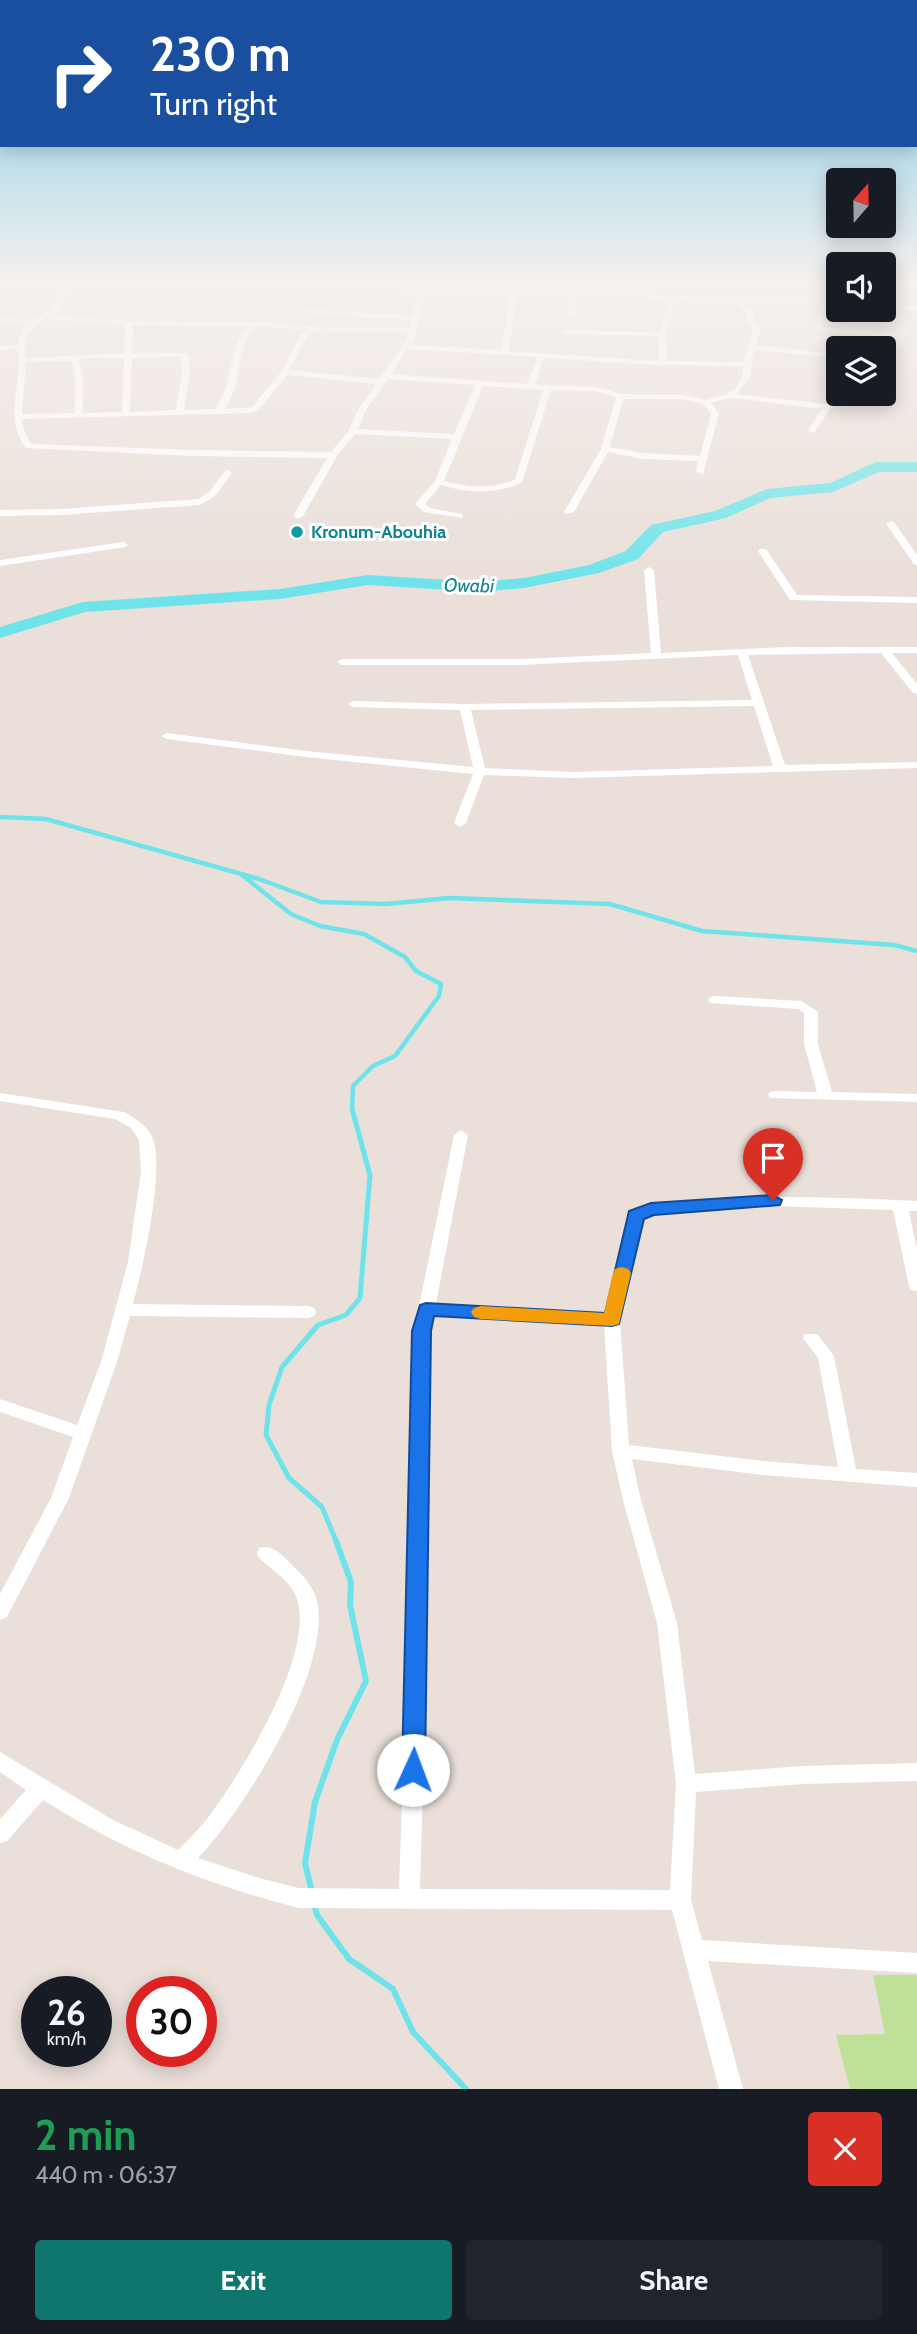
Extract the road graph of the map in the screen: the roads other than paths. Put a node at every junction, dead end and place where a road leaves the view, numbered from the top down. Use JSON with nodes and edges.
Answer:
{"nodes":[{"id":1,"x":19,"y":383,"type":"edge"},
{"id":2,"x":79,"y":383,"type":"edge"},
{"id":3,"x":128,"y":383,"type":"edge"},
{"id":4,"x":184,"y":383,"type":"edge"},
{"id":5,"x":231,"y":383,"type":"edge"},
{"id":6,"x":275,"y":383,"type":"edge"},
{"id":7,"x":380,"y":383,"type":"edge"},
{"id":8,"x":480,"y":383,"type":"edge"},
{"id":9,"x":486,"y":383,"type":"edge"},
{"id":10,"x":531,"y":383,"type":"edge"},
{"id":11,"x":742,"y":383,"type":"edge"},
{"id":12,"x":530,"y":387,"type":"junction"},
{"id":13,"x":548,"y":387,"type":"junction"},
{"id":14,"x":730,"y":396,"type":"junction"},
{"id":15,"x":620,"y":397,"type":"junction"},
{"id":16,"x":706,"y":402,"type":"junction"},
{"id":17,"x":827,"y":407,"type":"joint"},
{"id":18,"x":180,"y":411,"type":"junction"},
{"id":19,"x":218,"y":411,"type":"junction"},
{"id":20,"x":126,"y":413,"type":"junction"},
{"id":21,"x":79,"y":415,"type":"junction"},
{"id":22,"x":19,"y":417,"type":"junction"},
{"id":23,"x":812,"y":430,"type":"dead end"},
{"id":24,"x":353,"y":431,"type":"junction"},
{"id":25,"x":457,"y":437,"type":"junction"},
{"id":26,"x":605,"y":449,"type":"junction"},
{"id":27,"x":333,"y":455,"type":"junction"},
{"id":28,"x":703,"y":459,"type":"junction"},
{"id":29,"x":700,"y":472,"type":"dead end"},
{"id":30,"x":228,"y":473,"type":"dead end"},
{"id":31,"x":439,"y":482,"type":"junction"},
{"id":32,"x":569,"y":512,"type":"dead end"},
{"id":33,"x":0,"y":513,"type":"edge"},
{"id":34,"x":298,"y":516,"type":"dead end"},
{"id":35,"x":459,"y":516,"type":"dead end"},
{"id":36,"x":891,"y":524,"type":"dead end"},
{"id":37,"x":123,"y":545,"type":"dead end"},
{"id":38,"x":763,"y":551,"type":"dead end"},
{"id":39,"x":917,"y":561,"type":"edge"},
{"id":40,"x":0,"y":563,"type":"edge"},
{"id":41,"x":649,"y":570,"type":"dead end"},
{"id":42,"x":917,"y":600,"type":"edge"},
{"id":43,"x":884,"y":650,"type":"junction"},
{"id":44,"x":917,"y":650,"type":"edge"},
{"id":45,"x":742,"y":652,"type":"junction"},
{"id":46,"x":656,"y":655,"type":"junction"},
{"id":47,"x":342,"y":662,"type":"dead end"},
{"id":48,"x":917,"y":691,"type":"edge"},
{"id":49,"x":759,"y":703,"type":"junction"},
{"id":50,"x":353,"y":704,"type":"dead end"},
{"id":51,"x":465,"y":707,"type":"junction"},
{"id":52,"x":167,"y":736,"type":"dead end"},
{"id":53,"x":780,"y":769,"type":"junction"},
{"id":54,"x":916,"y":769,"type":"edge"},
{"id":55,"x":480,"y":771,"type":"junction"},
{"id":56,"x":460,"y":823,"type":"dead end"},
{"id":57,"x":715,"y":1000,"type":"dead end"},
{"id":58,"x":775,"y":1095,"type":"dead end"},
{"id":59,"x":826,"y":1096,"type":"junction"},
{"id":60,"x":0,"y":1097,"type":"edge"},
{"id":61,"x":917,"y":1098,"type":"edge"},
{"id":62,"x":461,"y":1136,"type":"dead end"},
{"id":63,"x":909,"y":1206,"type":"edge"},
{"id":64,"x":917,"y":1286,"type":"edge"},
{"id":65,"x":426,"y":1309,"type":"junction"},
{"id":66,"x":122,"y":1311,"type":"junction"},
{"id":67,"x":307,"y":1312,"type":"dead end"},
{"id":68,"x":612,"y":1320,"type":"junction"},
{"id":69,"x":811,"y":1339,"type":"dead end"},
{"id":70,"x":0,"y":1405,"type":"edge"},
{"id":71,"x":83,"y":1434,"type":"junction"},
{"id":72,"x":621,"y":1451,"type":"junction"},
{"id":73,"x":848,"y":1474,"type":"junction"},
{"id":74,"x":917,"y":1479,"type":"edge"},
{"id":75,"x":267,"y":1553,"type":"dead end"},
{"id":76,"x":0,"y":1612,"type":"edge"},
{"id":77,"x":0,"y":1760,"type":"edge"},
{"id":78,"x":917,"y":1772,"type":"edge"},
{"id":79,"x":686,"y":1784,"type":"junction"},
{"id":80,"x":40,"y":1788,"type":"junction"},
{"id":81,"x":0,"y":1834,"type":"edge"},
{"id":82,"x":180,"y":1862,"type":"junction"},
{"id":83,"x":409,"y":1898,"type":"junction"},
{"id":84,"x":680,"y":1900,"type":"junction"},
{"id":85,"x":695,"y":1950,"type":"junction"},
{"id":86,"x":917,"y":1963,"type":"edge"},
{"id":87,"x":731,"y":2089,"type":"edge"}],
"edges":[{"from":1,"to":22,"type":"street"},
{"from":2,"to":21,"type":"street"},
{"from":3,"to":20,"type":"street"},
{"from":4,"to":18,"type":"street"},
{"from":5,"to":19,"type":"street"},
{"from":6,"to":19,"type":"street"},
{"from":7,"to":24,"type":"street"},
{"from":8,"to":25,"type":"street"},
{"from":9,"to":12,"type":"street"},
{"from":10,"to":12,"type":"street"},
{"from":11,"to":14,"type":"street"},
{"from":12,"to":13,"type":"street"},
{"from":13,"to":15,"type":"street"},
{"from":13,"to":31,"type":"street"},
{"from":14,"to":16,"type":"street"},
{"from":14,"to":17,"type":"street"},
{"from":15,"to":16,"type":"street"},
{"from":15,"to":26,"type":"street"},
{"from":16,"to":28,"type":"street"},
{"from":17,"to":23,"type":"street"},
{"from":18,"to":19,"type":"street"},
{"from":18,"to":20,"type":"street"},
{"from":20,"to":21,"type":"street"},
{"from":21,"to":22,"type":"street"},
{"from":22,"to":27,"type":"street"},
{"from":24,"to":25,"type":"street"},
{"from":24,"to":27,"type":"street"},
{"from":25,"to":31,"type":"street"},
{"from":26,"to":28,"type":"street"},
{"from":26,"to":32,"type":"street"},
{"from":27,"to":34,"type":"street"},
{"from":28,"to":29,"type":"street"},
{"from":30,"to":33,"type":"street"},
{"from":31,"to":35,"type":"street"},
{"from":36,"to":39,"type":"street"},
{"from":37,"to":40,"type":"street"},
{"from":38,"to":42,"type":"street"},
{"from":41,"to":46,"type":"street"},
{"from":43,"to":44,"type":"street"},
{"from":43,"to":45,"type":"street"},
{"from":43,"to":48,"type":"street"},
{"from":45,"to":46,"type":"street"},
{"from":45,"to":49,"type":"street"},
{"from":46,"to":47,"type":"street"},
{"from":49,"to":51,"type":"street"},
{"from":49,"to":53,"type":"street"},
{"from":50,"to":51,"type":"street"},
{"from":51,"to":55,"type":"street"},
{"from":52,"to":55,"type":"street"},
{"from":53,"to":54,"type":"street"},
{"from":53,"to":55,"type":"street"},
{"from":55,"to":56,"type":"street"},
{"from":57,"to":59,"type":"street"},
{"from":58,"to":59,"type":"street"},
{"from":59,"to":61,"type":"street"},
{"from":60,"to":66,"type":"street"},
{"from":62,"to":65,"type":"street"},
{"from":63,"to":64,"type":"street"},
{"from":63,"to":68,"type":"street"},
{"from":65,"to":68,"type":"street"},
{"from":65,"to":83,"type":"street"},
{"from":66,"to":67,"type":"street"},
{"from":66,"to":71,"type":"street"},
{"from":68,"to":72,"type":"street"},
{"from":69,"to":73,"type":"street"},
{"from":70,"to":71,"type":"street"},
{"from":71,"to":76,"type":"street"},
{"from":72,"to":73,"type":"street"},
{"from":72,"to":79,"type":"street"},
{"from":73,"to":74,"type":"street"},
{"from":75,"to":82,"type":"street"},
{"from":77,"to":80,"type":"street"},
{"from":78,"to":79,"type":"street"},
{"from":79,"to":84,"type":"street"},
{"from":80,"to":81,"type":"street"},
{"from":80,"to":82,"type":"street"},
{"from":82,"to":83,"type":"street"},
{"from":83,"to":84,"type":"street"},
{"from":84,"to":85,"type":"street"},
{"from":85,"to":86,"type":"street"},
{"from":85,"to":87,"type":"street"}]}
